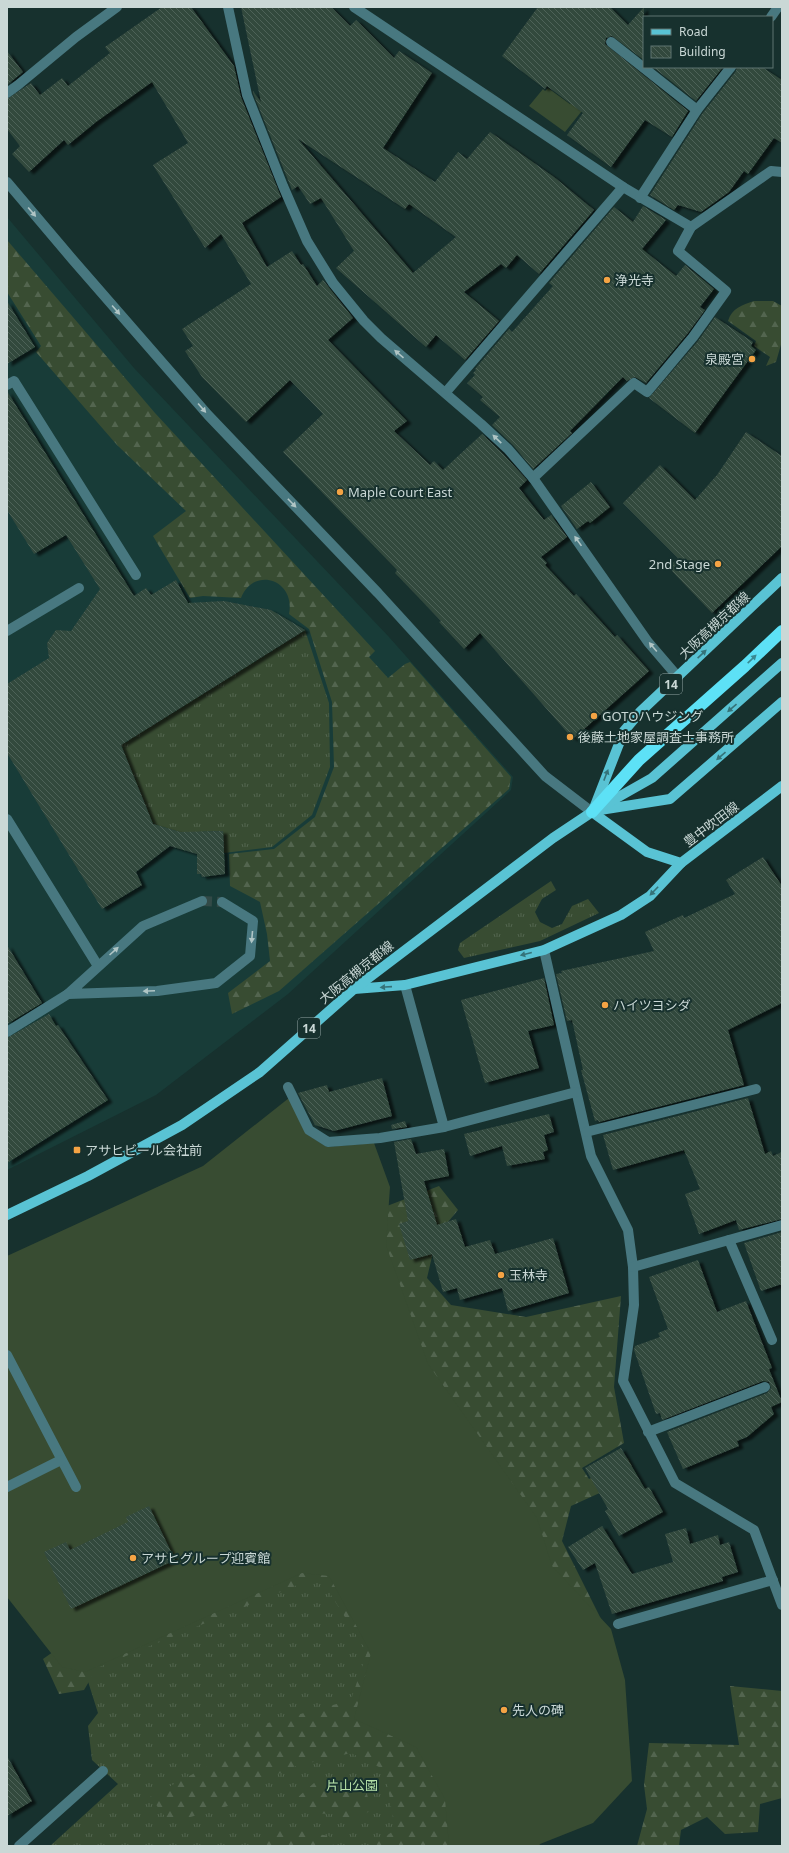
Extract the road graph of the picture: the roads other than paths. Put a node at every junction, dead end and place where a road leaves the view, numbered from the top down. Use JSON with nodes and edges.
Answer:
{"nodes":[{"id":1,"x":117,"y":7,"type":"edge"},
{"id":2,"x":228,"y":7,"type":"edge"},
{"id":3,"x":354,"y":7,"type":"edge"},
{"id":4,"x":778,"y":7,"type":"edge"},
{"id":5,"x":772,"y":16,"type":"edge"},
{"id":6,"x":611,"y":42,"type":"dead end"},
{"id":7,"x":643,"y":67,"type":"edge"},
{"id":8,"x":644,"y":68,"type":"edge"},
{"id":9,"x":730,"y":68,"type":"edge"},
{"id":10,"x":7,"y":93,"type":"edge"},
{"id":11,"x":697,"y":110,"type":"junction"},
{"id":12,"x":782,"y":172,"type":"edge"},
{"id":13,"x":7,"y":182,"type":"edge"},
{"id":14,"x":623,"y":187,"type":"junction"},
{"id":15,"x":640,"y":198,"type":"junction"},
{"id":16,"x":691,"y":227,"type":"junction"},
{"id":17,"x":7,"y":385,"type":"edge"},
{"id":18,"x":446,"y":392,"type":"junction"},
{"id":19,"x":533,"y":478,"type":"junction"},
{"id":20,"x":136,"y":575,"type":"dead end"},
{"id":21,"x":782,"y":578,"type":"edge"},
{"id":22,"x":79,"y":588,"type":"dead end"},
{"id":23,"x":7,"y":631,"type":"edge"},
{"id":24,"x":782,"y":631,"type":"edge"},
{"id":25,"x":782,"y":663,"type":"edge"},
{"id":26,"x":678,"y":677,"type":"junction"},
{"id":27,"x":782,"y":702,"type":"edge"},
{"id":28,"x":782,"y":786,"type":"edge"},
{"id":29,"x":592,"y":812,"type":"junction"},
{"id":30,"x":7,"y":819,"type":"edge"},
{"id":31,"x":681,"y":863,"type":"junction"},
{"id":32,"x":202,"y":901,"type":"tunnel mouth"},
{"id":33,"x":222,"y":902,"type":"tunnel mouth"},
{"id":34,"x":544,"y":950,"type":"junction"},
{"id":35,"x":98,"y":966,"type":"junction"},
{"id":36,"x":405,"y":985,"type":"junction"},
{"id":37,"x":354,"y":989,"type":"junction"},
{"id":38,"x":68,"y":994,"type":"junction"},
{"id":39,"x":7,"y":1032,"type":"edge"},
{"id":40,"x":288,"y":1087,"type":"dead end"},
{"id":41,"x":756,"y":1089,"type":"dead end"},
{"id":42,"x":576,"y":1092,"type":"junction"},
{"id":43,"x":444,"y":1127,"type":"junction"},
{"id":44,"x":586,"y":1132,"type":"junction"},
{"id":45,"x":7,"y":1215,"type":"edge"},
{"id":46,"x":782,"y":1225,"type":"edge"},
{"id":47,"x":729,"y":1240,"type":"junction"},
{"id":48,"x":633,"y":1267,"type":"junction"},
{"id":49,"x":772,"y":1340,"type":"dead end"},
{"id":50,"x":7,"y":1356,"type":"edge"},
{"id":51,"x":765,"y":1387,"type":"dead end"},
{"id":52,"x":648,"y":1432,"type":"junction"},
{"id":53,"x":61,"y":1460,"type":"junction"},
{"id":54,"x":7,"y":1487,"type":"edge"},
{"id":55,"x":76,"y":1487,"type":"dead end"},
{"id":56,"x":773,"y":1580,"type":"junction"},
{"id":57,"x":782,"y":1605,"type":"edge"},
{"id":58,"x":618,"y":1624,"type":"dead end"},
{"id":59,"x":103,"y":1771,"type":"dead end"},
{"id":60,"x":19,"y":1846,"type":"edge"}],
"edges":[{"from":1,"to":10,"type":"street"},
{"from":18,"to":2,"type":"street","one_way":true},
{"from":3,"to":14,"type":"street"},
{"from":4,"to":5,"type":"street"},
{"from":6,"to":7,"type":"street"},
{"from":8,"to":11,"type":"street"},
{"from":9,"to":11,"type":"street"},
{"from":11,"to":15,"type":"street"},
{"from":12,"to":16,"type":"street"},
{"from":13,"to":29,"type":"street","one_way":true},
{"from":14,"to":15,"type":"street"},
{"from":14,"to":18,"type":"street"},
{"from":15,"to":16,"type":"street"},
{"from":16,"to":19,"type":"street"},
{"from":17,"to":20,"type":"street"},
{"from":19,"to":18,"type":"street","one_way":true},
{"from":26,"to":19,"type":"street","one_way":true},
{"from":26,"to":21,"type":"main road","name":"大阪高槻京都線","number":"14","one_way":true},
{"from":22,"to":23,"type":"street"},
{"from":29,"to":24,"type":"highway","one_way":true},
{"from":25,"to":29,"type":"main road","one_way":true},
{"from":29,"to":26,"type":"main road","name":"大阪高槻京都線","number":"14","one_way":true},
{"from":27,"to":29,"type":"main road","name":"大阪高槻京都線","number":"14","one_way":true},
{"from":28,"to":31,"type":"main road","name":"豊中吹田線"},
{"from":29,"to":31,"type":"main road","name":"豊中吹田線"},
{"from":29,"to":37,"type":"main road","name":"大阪高槻京都線","number":"14"},
{"from":30,"to":35,"type":"street"},
{"from":31,"to":34,"type":"main road","one_way":true},
{"from":35,"to":32,"type":"street","one_way":true},
{"from":33,"to":38,"type":"street","one_way":true},
{"from":34,"to":36,"type":"main road","one_way":true},
{"from":34,"to":42,"type":"street"},
{"from":35,"to":38,"type":"street"},
{"from":36,"to":37,"type":"main road","one_way":true},
{"from":36,"to":43,"type":"street"},
{"from":37,"to":45,"type":"main road","name":"大阪高槻京都線","number":"14"},
{"from":38,"to":39,"type":"street"},
{"from":40,"to":43,"type":"street"},
{"from":41,"to":44,"type":"street"},
{"from":42,"to":43,"type":"street"},
{"from":42,"to":44,"type":"street"},
{"from":44,"to":48,"type":"street"},
{"from":46,"to":47,"type":"street"},
{"from":47,"to":48,"type":"street"},
{"from":47,"to":49,"type":"street"},
{"from":48,"to":52,"type":"street"},
{"from":50,"to":53,"type":"street"},
{"from":51,"to":52,"type":"street"},
{"from":52,"to":56,"type":"street"},
{"from":53,"to":54,"type":"street"},
{"from":53,"to":55,"type":"street"},
{"from":56,"to":57,"type":"street"},
{"from":56,"to":58,"type":"street"},
{"from":59,"to":60,"type":"street"}]}
